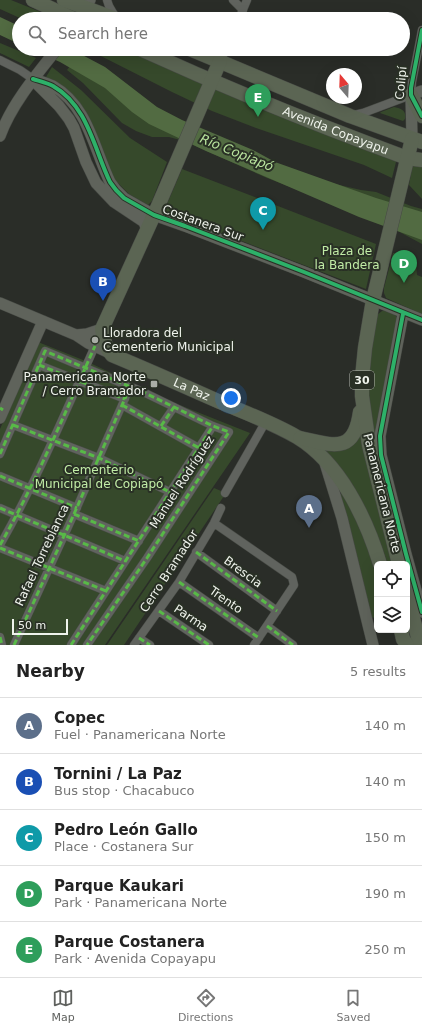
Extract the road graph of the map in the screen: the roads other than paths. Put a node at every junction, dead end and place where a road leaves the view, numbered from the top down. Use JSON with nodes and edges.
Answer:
{"nodes":[{"id":1,"x":33,"y":0,"type":"edge"},
{"id":2,"x":64,"y":0,"type":"edge"},
{"id":3,"x":107,"y":0,"type":"edge"},
{"id":4,"x":233,"y":0,"type":"edge"},
{"id":5,"x":247,"y":0,"type":"edge"},
{"id":6,"x":83,"y":7,"type":"edge"},
{"id":7,"x":243,"y":10,"type":"joint"},
{"id":8,"x":59,"y":12,"type":"edge"},
{"id":9,"x":97,"y":12,"type":"edge"},
{"id":10,"x":112,"y":12,"type":"edge"},
{"id":11,"x":422,"y":30,"type":"edge"},
{"id":12,"x":51,"y":56,"type":"edge"},
{"id":13,"x":156,"y":56,"type":"edge"},
{"id":14,"x":223,"y":56,"type":"edge"},
{"id":15,"x":225,"y":56,"type":"edge"},
{"id":16,"x":0,"y":60,"type":"edge"},
{"id":17,"x":211,"y":81,"type":"junction"},
{"id":18,"x":31,"y":82,"type":"junction"},
{"id":19,"x":417,"y":93,"type":"edge"},
{"id":20,"x":350,"y":116,"type":"junction"},
{"id":21,"x":422,"y":116,"type":"edge"},
{"id":22,"x":0,"y":136,"type":"edge"},
{"id":23,"x":417,"y":141,"type":"edge"},
{"id":24,"x":407,"y":158,"type":"junction"},
{"id":25,"x":422,"y":160,"type":"edge"},
{"id":26,"x":154,"y":215,"type":"junction"},
{"id":27,"x":147,"y":230,"type":"junction"},
{"id":28,"x":373,"y":300,"type":"junction"},
{"id":29,"x":0,"y":303,"type":"edge"},
{"id":30,"x":403,"y":314,"type":"junction"},
{"id":31,"x":422,"y":320,"type":"edge"},
{"id":32,"x":43,"y":321,"type":"junction"},
{"id":33,"x":102,"y":329,"type":"junction"},
{"id":34,"x":76,"y":335,"type":"junction"},
{"id":35,"x":95,"y":346,"type":"junction"},
{"id":36,"x":112,"y":355,"type":"junction"},
{"id":37,"x":39,"y":365,"type":"junction"},
{"id":38,"x":86,"y":368,"type":"junction"},
{"id":39,"x":80,"y":381,"type":"junction"},
{"id":40,"x":130,"y":387,"type":"junction"},
{"id":41,"x":362,"y":396,"type":"junction"},
{"id":42,"x":123,"y":402,"type":"junction"},
{"id":43,"x":174,"y":408,"type":"junction"},
{"id":44,"x":1,"y":412,"type":"edge"},
{"id":45,"x":266,"y":421,"type":"junction"},
{"id":46,"x":13,"y":425,"type":"junction"},
{"id":47,"x":161,"y":426,"type":"junction"},
{"id":48,"x":213,"y":426,"type":"junction"},
{"id":49,"x":298,"y":438,"type":"junction"},
{"id":50,"x":53,"y":440,"type":"junction"},
{"id":51,"x":199,"y":448,"type":"junction"},
{"id":52,"x":0,"y":454,"type":"edge"},
{"id":53,"x":99,"y":458,"type":"junction"},
{"id":54,"x":324,"y":460,"type":"junction"},
{"id":55,"x":0,"y":476,"type":"edge"},
{"id":56,"x":30,"y":488,"type":"junction"},
{"id":57,"x":170,"y":492,"type":"junction"},
{"id":58,"x":225,"y":493,"type":"dead end"},
{"id":59,"x":0,"y":508,"type":"edge"},
{"id":60,"x":221,"y":508,"type":"dead end"},
{"id":61,"x":75,"y":511,"type":"junction"},
{"id":62,"x":17,"y":515,"type":"junction"},
{"id":63,"x":214,"y":523,"type":"junction"},
{"id":64,"x":64,"y":534,"type":"junction"},
{"id":65,"x":139,"y":541,"type":"junction"},
{"id":66,"x":0,"y":547,"type":"edge"},
{"id":67,"x":196,"y":552,"type":"junction"},
{"id":68,"x":402,"y":559,"type":"edge"},
{"id":69,"x":125,"y":561,"type":"junction"},
{"id":70,"x":379,"y":561,"type":"edge"},
{"id":71,"x":49,"y":569,"type":"junction"},
{"id":72,"x":179,"y":582,"type":"junction"},
{"id":73,"x":106,"y":591,"type":"junction"},
{"id":74,"x":408,"y":597,"type":"edge"},
{"id":75,"x":159,"y":611,"type":"junction"},
{"id":76,"x":277,"y":611,"type":"junction"},
{"id":77,"x":422,"y":612,"type":"edge"},
{"id":78,"x":267,"y":626,"type":"junction"},
{"id":79,"x":396,"y":633,"type":"edge"},
{"id":80,"x":402,"y":633,"type":"edge"},
{"id":81,"x":0,"y":637,"type":"edge"},
{"id":82,"x":139,"y":638,"type":"junction"},
{"id":83,"x":256,"y":642,"type":"edge"},
{"id":84,"x":2,"y":645,"type":"edge"},
{"id":85,"x":14,"y":645,"type":"edge"},
{"id":86,"x":71,"y":645,"type":"edge"},
{"id":87,"x":87,"y":645,"type":"edge"},
{"id":88,"x":134,"y":645,"type":"edge"},
{"id":89,"x":150,"y":645,"type":"edge"},
{"id":90,"x":209,"y":645,"type":"edge"},
{"id":91,"x":293,"y":645,"type":"edge"},
{"id":92,"x":373,"y":645,"type":"edge"},
{"id":93,"x":399,"y":645,"type":"edge"},
{"id":94,"x":407,"y":645,"type":"edge"},
{"id":95,"x":420,"y":645,"type":"edge"}],
"edges":[{"from":1,"to":8,"type":"highway"},
{"from":2,"to":6,"type":"highway"},
{"from":3,"to":10,"type":"street"},
{"from":4,"to":7,"type":"street"},
{"from":5,"to":7,"type":"street"},
{"from":6,"to":9,"type":"highway"},
{"from":11,"to":19,"type":"street","name":"Colipí"},
{"from":12,"to":18,"type":"street"},
{"from":13,"to":17,"type":"highway","name":"Avenida Copayapu"},
{"from":14,"to":17,"type":"highway"},
{"from":15,"to":20,"type":"highway","name":"Avenida Copayapu"},
{"from":16,"to":18,"type":"street","name":"Costanera Sur"},
{"from":17,"to":24,"type":"highway","name":"Avenida Copayapu"},
{"from":17,"to":26,"type":"highway"},
{"from":18,"to":22,"type":"street"},
{"from":18,"to":26,"type":"street","name":"Costanera Sur"},
{"from":18,"to":27,"type":"street","name":"Costanera Sur"},
{"from":19,"to":20,"type":"street"},
{"from":19,"to":21,"type":"highway"},
{"from":19,"to":23,"type":"street","name":"Colipí"},
{"from":20,"to":23,"type":"highway","name":"Avenida Copayapu"},
{"from":23,"to":24,"type":"highway","name":"Panamericana Norte","number":"30"},
{"from":24,"to":25,"type":"highway","name":"Avenida Copayapu"},
{"from":24,"to":28,"type":"highway","name":"Panamericana Norte","number":"30"},
{"from":26,"to":27,"type":"highway"},
{"from":26,"to":28,"type":"street","name":"Costanera Sur"},
{"from":27,"to":33,"type":"highway"},
{"from":28,"to":30,"type":"street","name":"Costanera Sur"},
{"from":28,"to":41,"type":"highway","name":"Panamericana Norte","number":"30"},
{"from":29,"to":32,"type":"street","name":"La Paz"},
{"from":30,"to":31,"type":"street","name":"Costanera Sur"},
{"from":30,"to":68,"type":"street","name":"Panamericana Norte"},
{"from":32,"to":34,"type":"street","name":"La Paz"},
{"from":32,"to":44,"type":"street"},
{"from":33,"to":34,"type":"street"},
{"from":33,"to":36,"type":"highway"},
{"from":34,"to":35,"type":"street","name":"La Paz"},
{"from":35,"to":36,"type":"street","name":"La Paz"},
{"from":35,"to":38,"type":"street"},
{"from":36,"to":45,"type":"highway","name":"La Paz"},
{"from":37,"to":38,"type":"street","name":"Manuel Rodríguez"},
{"from":37,"to":39,"type":"street"},
{"from":37,"to":46,"type":"street","name":"Manuel Rodríguez"},
{"from":38,"to":39,"type":"street"},
{"from":38,"to":40,"type":"street","name":"Manuel Rodríguez"},
{"from":39,"to":42,"type":"street"},
{"from":39,"to":50,"type":"street"},
{"from":40,"to":42,"type":"street","name":"Rafael Torreblanca"},
{"from":40,"to":43,"type":"street","name":"Manuel Rodríguez"},
{"from":41,"to":49,"type":"highway"},
{"from":41,"to":68,"type":"highway","name":"Panamericana Norte","number":"30"},
{"from":42,"to":47,"type":"street"},
{"from":42,"to":53,"type":"street","name":"Rafael Torreblanca"},
{"from":43,"to":47,"type":"street"},
{"from":43,"to":48,"type":"street","name":"Manuel Rodríguez"},
{"from":45,"to":49,"type":"highway","name":"La Paz"},
{"from":45,"to":58,"type":"street"},
{"from":46,"to":50,"type":"street"},
{"from":46,"to":52,"type":"street","name":"Manuel Rodríguez"},
{"from":47,"to":51,"type":"street"},
{"from":48,"to":51,"type":"street"},
{"from":48,"to":87,"type":"street","name":"Manuel Rodríguez"},
{"from":49,"to":54,"type":"highway","name":"La Paz"},
{"from":50,"to":53,"type":"street"},
{"from":50,"to":56,"type":"street"},
{"from":51,"to":57,"type":"street"},
{"from":53,"to":57,"type":"street"},
{"from":53,"to":61,"type":"street","name":"Rafael Torreblanca"},
{"from":54,"to":70,"type":"highway","name":"Panamericana Norte"},
{"from":54,"to":92,"type":"street"},
{"from":55,"to":56,"type":"street"},
{"from":56,"to":61,"type":"street"},
{"from":56,"to":62,"type":"street"},
{"from":57,"to":65,"type":"street"},
{"from":59,"to":62,"type":"street"},
{"from":60,"to":63,"type":"street","name":"Cerro Bramador"},
{"from":61,"to":64,"type":"street","name":"Rafael Torreblanca"},
{"from":61,"to":65,"type":"street"},
{"from":62,"to":64,"type":"street"},
{"from":62,"to":66,"type":"street"},
{"from":63,"to":67,"type":"street","name":"Cerro Bramador"},
{"from":63,"to":76,"type":"street"},
{"from":64,"to":69,"type":"street"},
{"from":64,"to":71,"type":"street","name":"Rafael Torreblanca"},
{"from":65,"to":69,"type":"street"},
{"from":66,"to":71,"type":"street"},
{"from":67,"to":72,"type":"street","name":"Cerro Bramador"},
{"from":67,"to":76,"type":"street","name":"Brescia"},
{"from":68,"to":77,"type":"street","name":"Panamericana Norte"},
{"from":69,"to":73,"type":"street"},
{"from":71,"to":73,"type":"street"},
{"from":71,"to":85,"type":"street","name":"Rafael Torreblanca"},
{"from":72,"to":75,"type":"street","name":"Cerro Bramador"},
{"from":72,"to":83,"type":"street","name":"Trento"},
{"from":73,"to":86,"type":"street"},
{"from":74,"to":95,"type":"highway"},
{"from":75,"to":82,"type":"street","name":"Cerro Bramador"},
{"from":75,"to":90,"type":"street","name":"Parma"},
{"from":76,"to":78,"type":"street"},
{"from":78,"to":83,"type":"street"},
{"from":78,"to":91,"type":"street"},
{"from":79,"to":93,"type":"highway"},
{"from":80,"to":94,"type":"highway"},
{"from":81,"to":84,"type":"street"},
{"from":82,"to":88,"type":"street","name":"Cerro Bramador"},
{"from":82,"to":89,"type":"street"}]}
